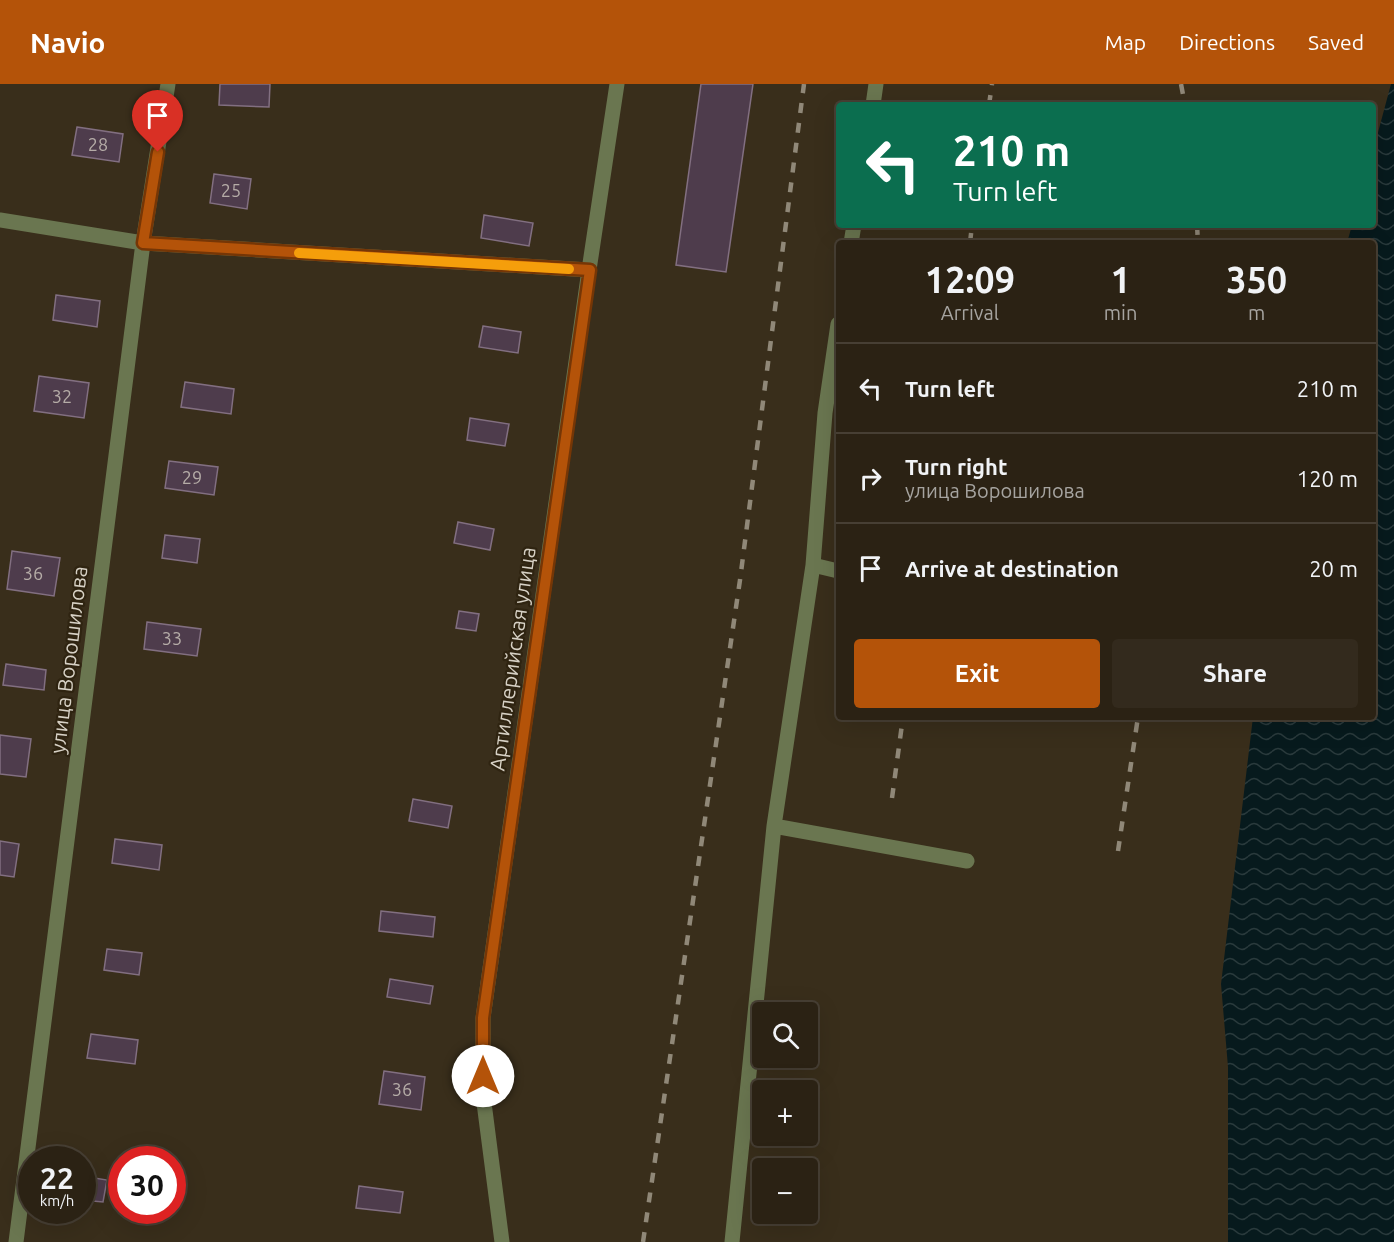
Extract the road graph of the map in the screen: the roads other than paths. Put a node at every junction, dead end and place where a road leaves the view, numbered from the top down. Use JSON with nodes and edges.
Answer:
{"nodes":[{"id":1,"x":168,"y":84,"type":"edge"},
{"id":2,"x":617,"y":84,"type":"edge"},
{"id":3,"x":876,"y":84,"type":"edge"},
{"id":4,"x":873,"y":102,"type":"edge"},
{"id":5,"x":0,"y":220,"type":"edge"},
{"id":6,"x":143,"y":243,"type":"junction"},
{"id":7,"x":590,"y":270,"type":"junction"},
{"id":8,"x":836,"y":338,"type":"edge"},
{"id":9,"x":813,"y":565,"type":"junction"},
{"id":10,"x":836,"y":571,"type":"edge"},
{"id":11,"x":774,"y":826,"type":"junction"},
{"id":12,"x":967,"y":861,"type":"dead end"},
{"id":13,"x":16,"y":1242,"type":"edge"},
{"id":14,"x":502,"y":1242,"type":"edge"},
{"id":15,"x":732,"y":1242,"type":"edge"}],
"edges":[{"from":1,"to":6,"type":"street","name":"улица Ворошилова"},
{"from":2,"to":7,"type":"street","name":"Артиллерийская улица"},
{"from":3,"to":4,"type":"street"},
{"from":5,"to":6,"type":"street"},
{"from":6,"to":7,"type":"street"},
{"from":6,"to":13,"type":"street","name":"улица Ворошилова"},
{"from":7,"to":14,"type":"street","name":"Артиллерийская улица"},
{"from":8,"to":9,"type":"street"},
{"from":9,"to":10,"type":"street"},
{"from":9,"to":11,"type":"street"},
{"from":11,"to":12,"type":"street"},
{"from":11,"to":15,"type":"street"}]}
